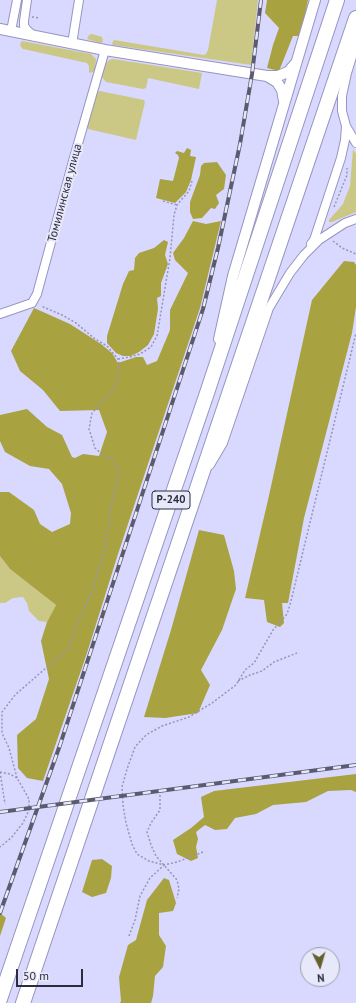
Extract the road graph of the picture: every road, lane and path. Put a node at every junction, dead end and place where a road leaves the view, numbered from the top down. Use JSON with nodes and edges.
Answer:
{"nodes":[{"id":1,"x":17,"y":0,"type":"edge"},
{"id":2,"x":22,"y":0,"type":"edge"},
{"id":3,"x":28,"y":0,"type":"edge"},
{"id":4,"x":79,"y":0,"type":"edge"},
{"id":5,"x":315,"y":0,"type":"edge"},
{"id":6,"x":337,"y":0,"type":"edge"},
{"id":7,"x":356,"y":18,"type":"edge"},
{"id":8,"x":0,"y":28,"type":"edge"},
{"id":9,"x":14,"y":32,"type":"junction"},
{"id":10,"x":35,"y":36,"type":"junction"},
{"id":11,"x":72,"y":44,"type":"junction"},
{"id":12,"x":356,"y":44,"type":"edge"},
{"id":13,"x":105,"y":50,"type":"junction"},
{"id":14,"x":296,"y":63,"type":"junction"},
{"id":15,"x":267,"y":76,"type":"junction"},
{"id":16,"x":284,"y":103,"type":"junction"},
{"id":17,"x":346,"y":126,"type":"junction"},
{"id":18,"x":356,"y":143,"type":"edge"},
{"id":19,"x":192,"y":181,"type":"dead end"},
{"id":20,"x":163,"y":201,"type":"dead end"},
{"id":21,"x":178,"y":205,"type":"junction"},
{"id":22,"x":356,"y":219,"type":"edge"},
{"id":23,"x":333,"y":241,"type":"dead end"},
{"id":24,"x":356,"y":254,"type":"edge"},
{"id":25,"x":304,"y":255,"type":"junction"},
{"id":26,"x":32,"y":302,"type":"junction"},
{"id":27,"x":0,"y":314,"type":"edge"},
{"id":28,"x":356,"y":333,"type":"edge"},
{"id":29,"x":118,"y":359,"type":"junction"},
{"id":30,"x":207,"y":394,"type":"junction"},
{"id":31,"x":201,"y":479,"type":"junction"},
{"id":32,"x":297,"y":653,"type":"dead end"},
{"id":33,"x":238,"y":681,"type":"junction"},
{"id":34,"x":1,"y":713,"type":"edge"},
{"id":35,"x":0,"y":772,"type":"edge"},
{"id":36,"x":17,"y":778,"type":"junction"},
{"id":37,"x":160,"y":795,"type":"dead end"},
{"id":38,"x":5,"y":804,"type":"dead end"},
{"id":39,"x":0,"y":847,"type":"edge"},
{"id":40,"x":203,"y":852,"type":"dead end"},
{"id":41,"x":164,"y":865,"type":"junction"},
{"id":42,"x":177,"y":898,"type":"dead end"},
{"id":43,"x":129,"y":936,"type":"dead end"},
{"id":44,"x":0,"y":999,"type":"edge"},
{"id":45,"x":23,"y":1003,"type":"edge"}],
"edges":[{"from":1,"to":9,"type":"street"},
{"from":2,"to":9,"type":"street"},
{"from":3,"to":10,"type":"street"},
{"from":4,"to":11,"type":"street"},
{"from":5,"to":14,"type":"street"},
{"from":6,"to":30,"type":"highway","number":"Р-240"},
{"from":7,"to":31,"type":"highway","number":"Р-240"},
{"from":8,"to":9,"type":"street"},
{"from":9,"to":10,"type":"street"},
{"from":10,"to":11,"type":"street"},
{"from":11,"to":13,"type":"street"},
{"from":12,"to":17,"type":"street"},
{"from":13,"to":15,"type":"street"},
{"from":13,"to":26,"type":"street","name":"Томилинская улица"},
{"from":14,"to":15,"type":"street"},
{"from":14,"to":16,"type":"street"},
{"from":15,"to":16,"type":"street"},
{"from":16,"to":30,"type":"street"},
{"from":17,"to":18,"type":"street"},
{"from":17,"to":25,"type":"street"},
{"from":19,"to":21,"type":"path"},
{"from":20,"to":21,"type":"path"},
{"from":21,"to":29,"type":"path"},
{"from":22,"to":25,"type":"street"},
{"from":23,"to":24,"type":"path"},
{"from":25,"to":31,"type":"street"},
{"from":26,"to":27,"type":"street"},
{"from":26,"to":29,"type":"path"},
{"from":28,"to":33,"type":"path"},
{"from":29,"to":34,"type":"path"},
{"from":30,"to":44,"type":"highway","number":"Р-240"},
{"from":31,"to":45,"type":"highway","number":"Р-240"},
{"from":32,"to":33,"type":"path"},
{"from":33,"to":41,"type":"path"},
{"from":34,"to":36,"type":"path"},
{"from":35,"to":36,"type":"path"},
{"from":35,"to":38,"type":"path"},
{"from":36,"to":39,"type":"path"},
{"from":37,"to":41,"type":"path"},
{"from":40,"to":41,"type":"path"},
{"from":41,"to":42,"type":"path"},
{"from":41,"to":43,"type":"path"}]}
